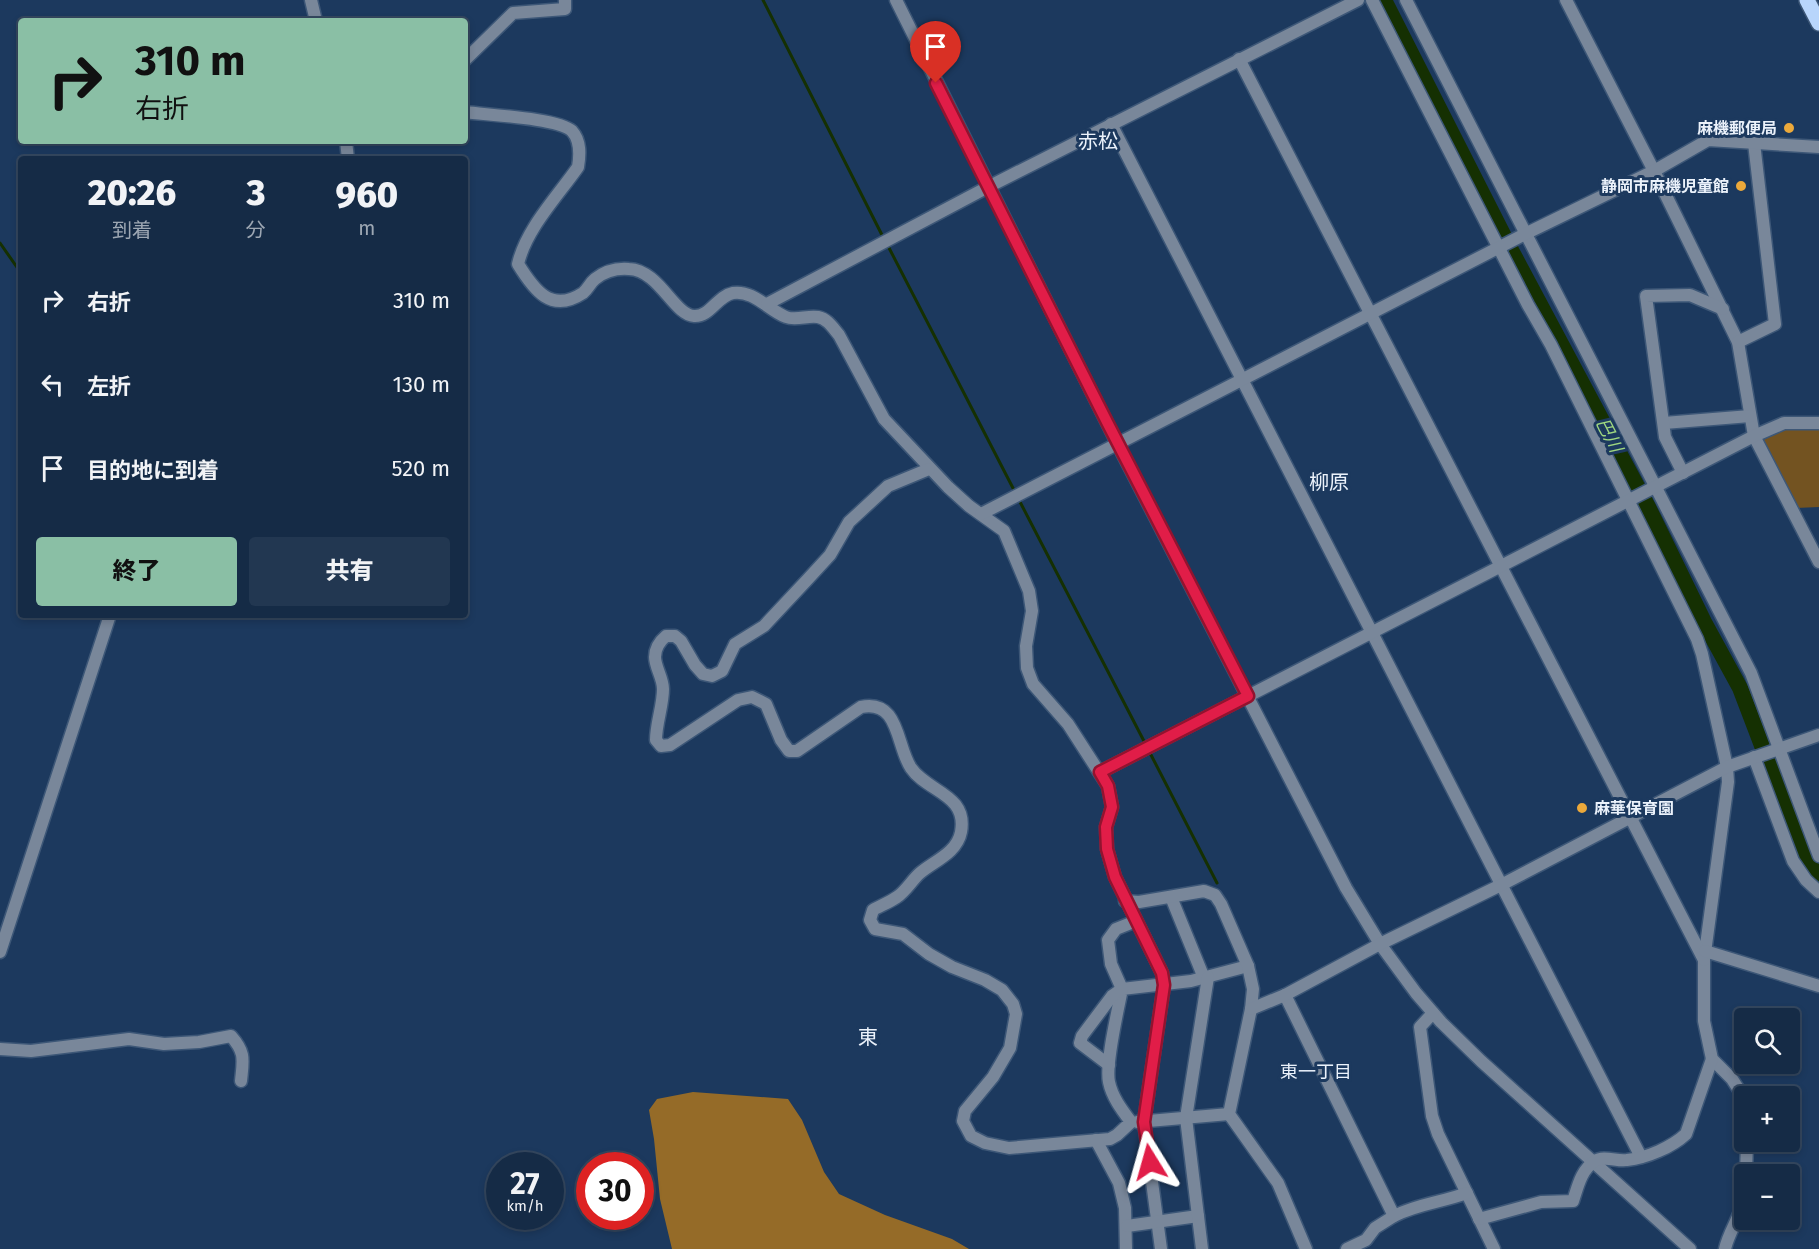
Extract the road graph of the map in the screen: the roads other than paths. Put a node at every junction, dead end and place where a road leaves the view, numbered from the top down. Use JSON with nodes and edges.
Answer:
{"nodes":[{"id":1,"x":310,"y":0,"type":"edge"},
{"id":2,"x":565,"y":0,"type":"edge"},
{"id":3,"x":896,"y":0,"type":"edge"},
{"id":4,"x":1358,"y":0,"type":"edge"},
{"id":5,"x":1372,"y":0,"type":"edge"},
{"id":6,"x":1406,"y":0,"type":"edge"},
{"id":7,"x":1566,"y":0,"type":"edge"},
{"id":8,"x":1807,"y":0,"type":"edge"},
{"id":9,"x":315,"y":18,"type":"edge"},
{"id":10,"x":1819,"y":23,"type":"edge"},
{"id":11,"x":468,"y":57,"type":"edge"},
{"id":12,"x":1239,"y":59,"type":"junction"},
{"id":13,"x":468,"y":112,"type":"edge"},
{"id":14,"x":1111,"y":124,"type":"junction"},
{"id":15,"x":1754,"y":143,"type":"junction"},
{"id":16,"x":1819,"y":147,"type":"edge"},
{"id":17,"x":1654,"y":171,"type":"junction"},
{"id":18,"x":988,"y":187,"type":"junction"},
{"id":19,"x":1524,"y":234,"type":"junction"},
{"id":20,"x":1499,"y":247,"type":"junction"},
{"id":21,"x":767,"y":304,"type":"junction"},
{"id":22,"x":1723,"y":309,"type":"junction"},
{"id":23,"x":1371,"y":312,"type":"junction"},
{"id":24,"x":1738,"y":342,"type":"junction"},
{"id":25,"x":1243,"y":378,"type":"junction"},
{"id":26,"x":1750,"y":416,"type":"junction"},
{"id":27,"x":1664,"y":423,"type":"junction"},
{"id":28,"x":1819,"y":423,"type":"edge"},
{"id":29,"x":1754,"y":436,"type":"junction"},
{"id":30,"x":1118,"y":444,"type":"junction"},
{"id":31,"x":929,"y":469,"type":"junction"},
{"id":32,"x":1683,"y":473,"type":"junction"},
{"id":33,"x":1656,"y":487,"type":"junction"},
{"id":34,"x":1629,"y":501,"type":"junction"},
{"id":35,"x":981,"y":514,"type":"junction"},
{"id":36,"x":1819,"y":562,"type":"edge"},
{"id":37,"x":1501,"y":566,"type":"junction"},
{"id":38,"x":109,"y":618,"type":"edge"},
{"id":39,"x":1373,"y":632,"type":"junction"},
{"id":40,"x":1248,"y":696,"type":"junction"},
{"id":41,"x":1819,"y":735,"type":"edge"},
{"id":42,"x":1779,"y":749,"type":"junction"},
{"id":43,"x":1754,"y":757,"type":"junction"},
{"id":44,"x":1727,"y":766,"type":"junction"},
{"id":45,"x":1100,"y":772,"type":"junction"},
{"id":46,"x":1629,"y":818,"type":"junction"},
{"id":47,"x":1819,"y":856,"type":"edge"},
{"id":48,"x":1503,"y":884,"type":"junction"},
{"id":49,"x":1819,"y":892,"type":"edge"},
{"id":50,"x":1171,"y":897,"type":"junction"},
{"id":51,"x":1125,"y":901,"type":"junction"},
{"id":52,"x":1136,"y":921,"type":"junction"},
{"id":53,"x":1380,"y":944,"type":"junction"},
{"id":54,"x":0,"y":952,"type":"edge"},
{"id":55,"x":1705,"y":956,"type":"junction"},
{"id":56,"x":1248,"y":966,"type":"junction"},
{"id":57,"x":1206,"y":977,"type":"junction"},
{"id":58,"x":1164,"y":985,"type":"junction"},
{"id":59,"x":1819,"y":986,"type":"edge"},
{"id":60,"x":1122,"y":989,"type":"junction"},
{"id":61,"x":1285,"y":995,"type":"junction"},
{"id":62,"x":1251,"y":1009,"type":"junction"},
{"id":63,"x":1433,"y":1013,"type":"junction"},
{"id":64,"x":0,"y":1049,"type":"edge"},
{"id":65,"x":1712,"y":1059,"type":"junction"},
{"id":66,"x":1109,"y":1065,"type":"junction"},
{"id":67,"x":241,"y":1081,"type":"dead end"},
{"id":68,"x":1736,"y":1086,"type":"edge"},
{"id":69,"x":1229,"y":1114,"type":"junction"},
{"id":70,"x":1186,"y":1118,"type":"junction"},
{"id":71,"x":1131,"y":1122,"type":"junction"},
{"id":72,"x":1144,"y":1122,"type":"junction"},
{"id":73,"x":1096,"y":1140,"type":"junction"},
{"id":74,"x":1641,"y":1157,"type":"junction"},
{"id":75,"x":1595,"y":1161,"type":"junction"},
{"id":76,"x":1467,"y":1193,"type":"junction"},
{"id":77,"x":1198,"y":1216,"type":"junction"},
{"id":78,"x":1394,"y":1216,"type":"junction"},
{"id":79,"x":1479,"y":1219,"type":"junction"},
{"id":80,"x":1158,"y":1222,"type":"junction"},
{"id":81,"x":1734,"y":1224,"type":"edge"},
{"id":82,"x":1126,"y":1226,"type":"junction"},
{"id":83,"x":1304,"y":1248,"type":"edge"},
{"id":84,"x":1126,"y":1249,"type":"edge"},
{"id":85,"x":1161,"y":1249,"type":"edge"},
{"id":86,"x":1202,"y":1249,"type":"edge"},
{"id":87,"x":1347,"y":1249,"type":"edge"},
{"id":88,"x":1494,"y":1249,"type":"edge"},
{"id":89,"x":1690,"y":1249,"type":"edge"},
{"id":90,"x":1725,"y":1249,"type":"edge"}],
"edges":[{"from":1,"to":9,"type":"street"},
{"from":2,"to":11,"type":"street"},
{"from":3,"to":18,"type":"street"},
{"from":4,"to":12,"type":"street"},
{"from":5,"to":20,"type":"street"},
{"from":6,"to":19,"type":"street"},
{"from":7,"to":17,"type":"street"},
{"from":8,"to":10,"type":"main road"},
{"from":12,"to":14,"type":"street"},
{"from":12,"to":23,"type":"street"},
{"from":13,"to":21,"type":"street"},
{"from":14,"to":18,"type":"street"},
{"from":14,"to":25,"type":"street"},
{"from":15,"to":16,"type":"street"},
{"from":15,"to":17,"type":"street"},
{"from":15,"to":24,"type":"street"},
{"from":17,"to":19,"type":"street"},
{"from":17,"to":22,"type":"street"},
{"from":18,"to":21,"type":"street"},
{"from":18,"to":30,"type":"street"},
{"from":19,"to":20,"type":"street"},
{"from":19,"to":33,"type":"street"},
{"from":20,"to":23,"type":"street"},
{"from":20,"to":34,"type":"street"},
{"from":21,"to":31,"type":"street"},
{"from":22,"to":24,"type":"street"},
{"from":22,"to":27,"type":"street"},
{"from":23,"to":25,"type":"street"},
{"from":23,"to":37,"type":"street"},
{"from":24,"to":26,"type":"street"},
{"from":25,"to":30,"type":"street"},
{"from":25,"to":39,"type":"street"},
{"from":26,"to":27,"type":"street"},
{"from":26,"to":29,"type":"street"},
{"from":27,"to":32,"type":"street"},
{"from":28,"to":29,"type":"street"},
{"from":29,"to":32,"type":"street"},
{"from":29,"to":36,"type":"street"},
{"from":30,"to":35,"type":"street"},
{"from":30,"to":40,"type":"street"},
{"from":31,"to":35,"type":"street"},
{"from":31,"to":73,"type":"street"},
{"from":32,"to":33,"type":"street"},
{"from":33,"to":34,"type":"street"},
{"from":33,"to":42,"type":"street"},
{"from":34,"to":37,"type":"street"},
{"from":34,"to":44,"type":"street"},
{"from":35,"to":45,"type":"street"},
{"from":37,"to":39,"type":"street"},
{"from":37,"to":46,"type":"street"},
{"from":38,"to":54,"type":"street"},
{"from":39,"to":40,"type":"street"},
{"from":39,"to":48,"type":"street"},
{"from":40,"to":45,"type":"street"},
{"from":40,"to":53,"type":"street"},
{"from":41,"to":42,"type":"street"},
{"from":42,"to":43,"type":"street"},
{"from":42,"to":47,"type":"street"},
{"from":43,"to":44,"type":"street"},
{"from":43,"to":49,"type":"street"},
{"from":44,"to":46,"type":"street"},
{"from":44,"to":55,"type":"street"},
{"from":45,"to":51,"type":"street"},
{"from":46,"to":48,"type":"street"},
{"from":46,"to":55,"type":"street"},
{"from":48,"to":53,"type":"street"},
{"from":48,"to":74,"type":"street"},
{"from":50,"to":51,"type":"street"},
{"from":50,"to":56,"type":"street"},
{"from":50,"to":57,"type":"street"},
{"from":51,"to":52,"type":"street"},
{"from":52,"to":58,"type":"street"},
{"from":52,"to":60,"type":"street"},
{"from":53,"to":61,"type":"street"},
{"from":53,"to":63,"type":"street"},
{"from":55,"to":59,"type":"street"},
{"from":55,"to":65,"type":"street"},
{"from":56,"to":57,"type":"street"},
{"from":56,"to":62,"type":"street"},
{"from":57,"to":58,"type":"street"},
{"from":57,"to":70,"type":"street"},
{"from":58,"to":60,"type":"street"},
{"from":58,"to":72,"type":"street"},
{"from":60,"to":66,"type":"street"},
{"from":60,"to":66,"type":"street"},
{"from":61,"to":62,"type":"street"},
{"from":61,"to":78,"type":"street"},
{"from":62,"to":69,"type":"street"},
{"from":63,"to":75,"type":"street"},
{"from":63,"to":76,"type":"street"},
{"from":64,"to":67,"type":"street"},
{"from":65,"to":68,"type":"street"},
{"from":65,"to":74,"type":"street"},
{"from":66,"to":71,"type":"street"},
{"from":69,"to":70,"type":"street"},
{"from":69,"to":83,"type":"street"},
{"from":70,"to":72,"type":"street"},
{"from":70,"to":77,"type":"street"},
{"from":71,"to":72,"type":"street"},
{"from":71,"to":73,"type":"street"},
{"from":72,"to":80,"type":"street"},
{"from":73,"to":82,"type":"street"},
{"from":74,"to":75,"type":"street"},
{"from":75,"to":79,"type":"street"},
{"from":75,"to":89,"type":"street"},
{"from":76,"to":78,"type":"street"},
{"from":76,"to":79,"type":"street"},
{"from":77,"to":80,"type":"street"},
{"from":77,"to":86,"type":"street"},
{"from":78,"to":87,"type":"street"},
{"from":79,"to":88,"type":"street"},
{"from":80,"to":82,"type":"street"},
{"from":80,"to":85,"type":"street"},
{"from":81,"to":90,"type":"street"},
{"from":82,"to":84,"type":"street"}]}
